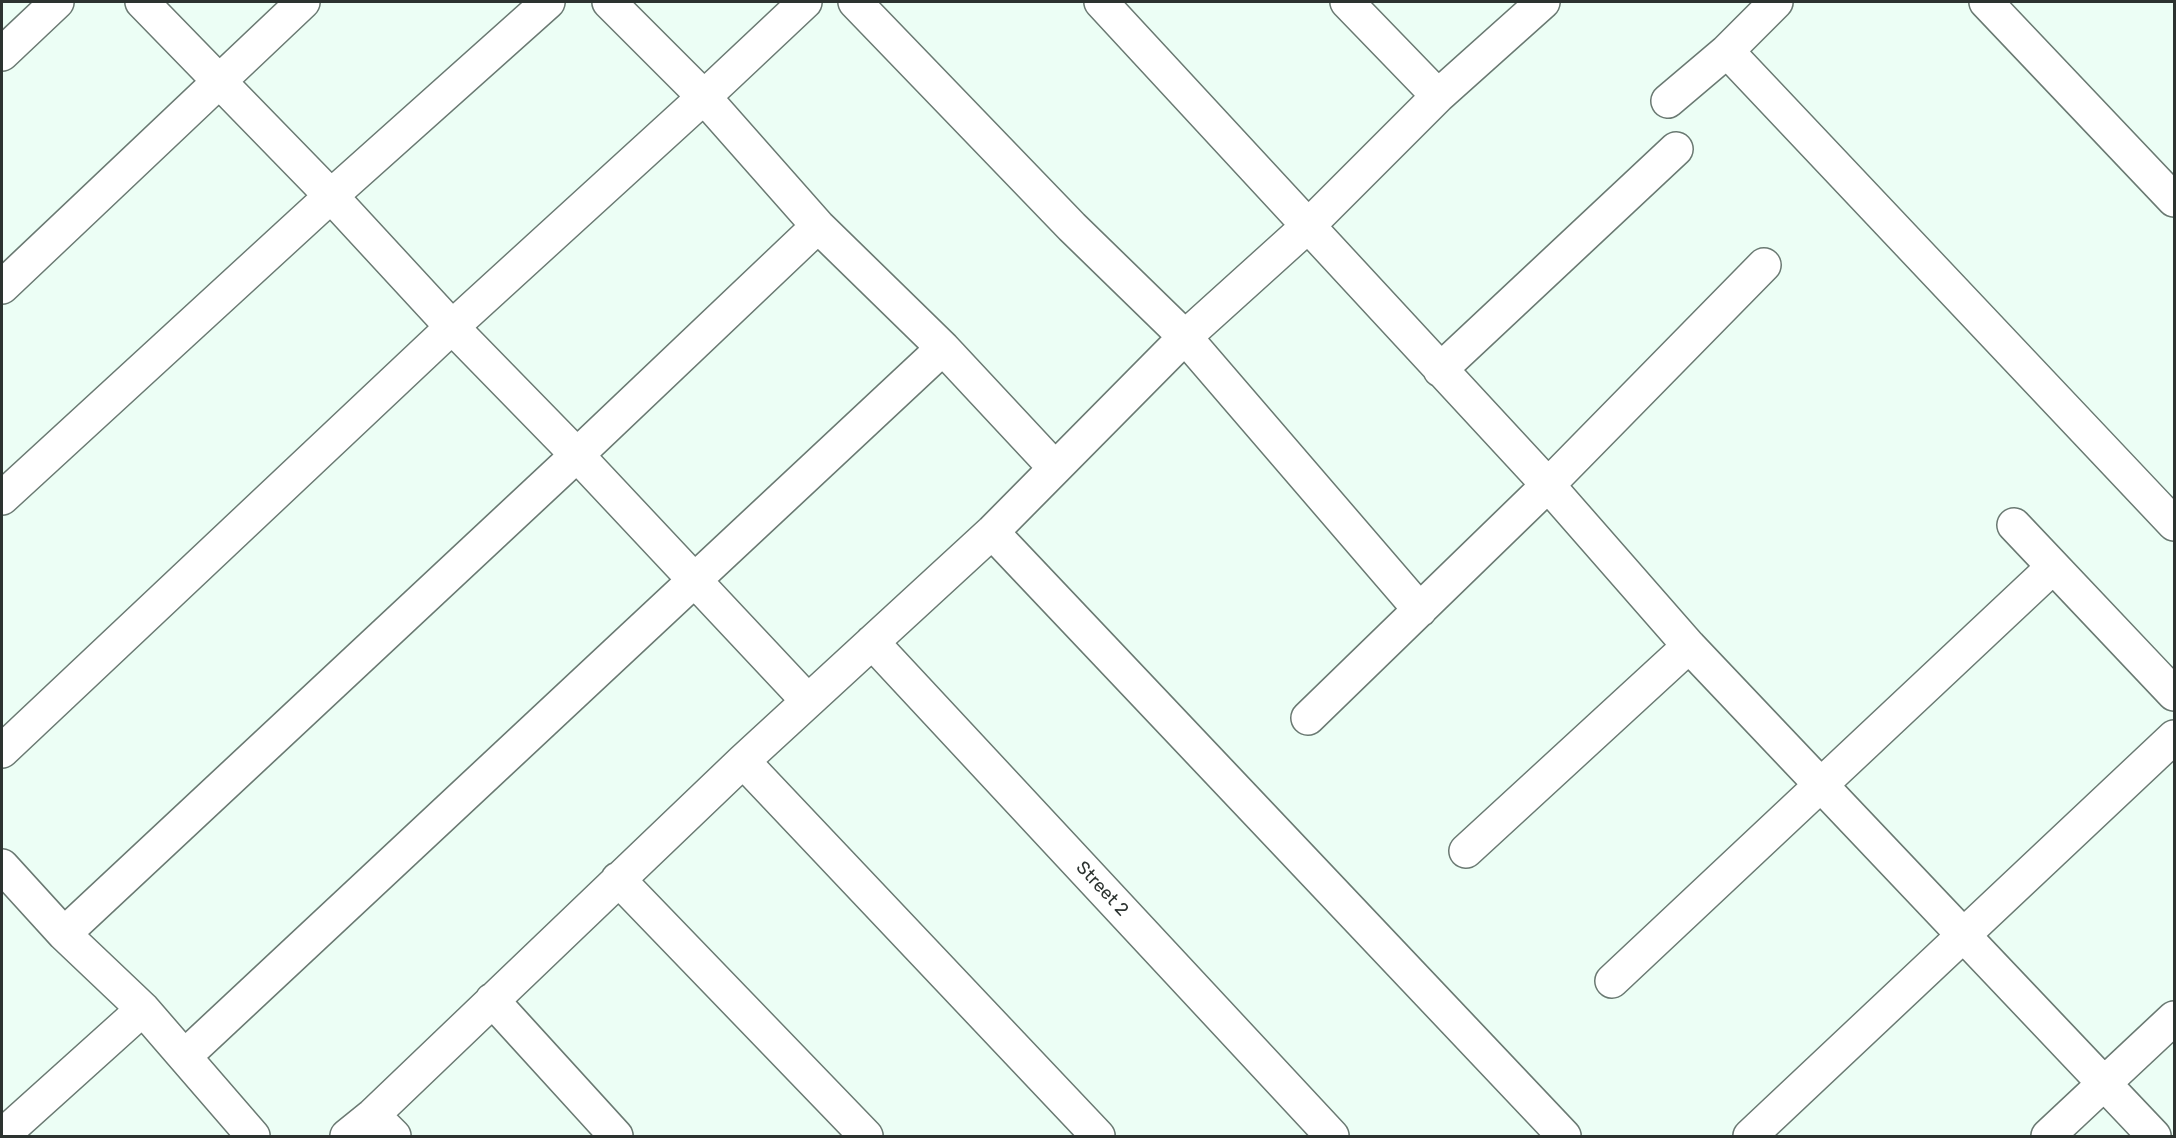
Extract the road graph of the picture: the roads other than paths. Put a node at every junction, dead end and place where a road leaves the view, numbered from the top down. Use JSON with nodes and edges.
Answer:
{"nodes":[{"id":1,"x":57,"y":2,"type":"edge"},
{"id":2,"x":142,"y":2,"type":"edge"},
{"id":3,"x":303,"y":2,"type":"edge"},
{"id":4,"x":548,"y":2,"type":"edge"},
{"id":5,"x":609,"y":2,"type":"edge"},
{"id":6,"x":805,"y":2,"type":"edge"},
{"id":7,"x":855,"y":2,"type":"edge"},
{"id":8,"x":1101,"y":2,"type":"edge"},
{"id":9,"x":1347,"y":2,"type":"edge"},
{"id":10,"x":1543,"y":2,"type":"edge"},
{"id":11,"x":1776,"y":2,"type":"edge"},
{"id":12,"x":1986,"y":2,"type":"edge"},
{"id":13,"x":1727,"y":51,"type":"junction"},
{"id":14,"x":2,"y":54,"type":"edge"},
{"id":15,"x":220,"y":81,"type":"junction"},
{"id":16,"x":1438,"y":96,"type":"junction"},
{"id":17,"x":704,"y":97,"type":"junction"},
{"id":18,"x":1668,"y":101,"type":"dead end"},
{"id":19,"x":1676,"y":150,"type":"dead end"},
{"id":20,"x":331,"y":195,"type":"junction"},
{"id":21,"x":2175,"y":200,"type":"edge"},
{"id":22,"x":1310,"y":225,"type":"junction"},
{"id":23,"x":818,"y":226,"type":"junction"},
{"id":24,"x":1764,"y":265,"type":"dead end"},
{"id":25,"x":2,"y":287,"type":"edge"},
{"id":26,"x":452,"y":327,"type":"junction"},
{"id":27,"x":1185,"y":337,"type":"junction"},
{"id":28,"x":943,"y":348,"type":"junction"},
{"id":29,"x":1440,"y":370,"type":"junction"},
{"id":30,"x":577,"y":455,"type":"junction"},
{"id":31,"x":1055,"y":468,"type":"junction"},
{"id":32,"x":1548,"y":485,"type":"junction"},
{"id":33,"x":2,"y":498,"type":"edge"},
{"id":34,"x":2175,"y":524,"type":"edge"},
{"id":35,"x":2014,"y":525,"type":"dead end"},
{"id":36,"x":992,"y":532,"type":"junction"},
{"id":37,"x":2053,"y":567,"type":"junction"},
{"id":38,"x":694,"y":580,"type":"junction"},
{"id":39,"x":1420,"y":610,"type":"junction"},
{"id":40,"x":872,"y":642,"type":"junction"},
{"id":41,"x":1689,"y":646,"type":"junction"},
{"id":42,"x":2175,"y":694,"type":"edge"},
{"id":43,"x":807,"y":700,"type":"junction"},
{"id":44,"x":1308,"y":718,"type":"dead end"},
{"id":45,"x":2175,"y":737,"type":"edge"},
{"id":46,"x":2,"y":751,"type":"edge"},
{"id":47,"x":743,"y":761,"type":"junction"},
{"id":48,"x":1819,"y":785,"type":"junction"},
{"id":49,"x":1466,"y":851,"type":"dead end"},
{"id":50,"x":5,"y":876,"type":"edge"},
{"id":51,"x":618,"y":879,"type":"junction"},
{"id":52,"x":63,"y":934,"type":"junction"},
{"id":53,"x":1964,"y":937,"type":"junction"},
{"id":54,"x":1612,"y":981,"type":"dead end"},
{"id":55,"x":492,"y":1000,"type":"junction"},
{"id":56,"x":143,"y":1010,"type":"junction"},
{"id":57,"x":2175,"y":1018,"type":"edge"},
{"id":58,"x":186,"y":1056,"type":"junction"},
{"id":59,"x":2104,"y":1084,"type":"junction"},
{"id":60,"x":383,"y":1126,"type":"edge"},
{"id":61,"x":2,"y":1137,"type":"edge"},
{"id":62,"x":254,"y":1137,"type":"edge"},
{"id":63,"x":347,"y":1137,"type":"edge"},
{"id":64,"x":616,"y":1137,"type":"edge"},
{"id":65,"x":866,"y":1137,"type":"edge"},
{"id":66,"x":1098,"y":1137,"type":"edge"},
{"id":67,"x":1332,"y":1137,"type":"edge"},
{"id":68,"x":1564,"y":1137,"type":"edge"},
{"id":69,"x":1750,"y":1137,"type":"edge"},
{"id":70,"x":2048,"y":1137,"type":"edge"},
{"id":71,"x":2154,"y":1137,"type":"edge"}],
"edges":[{"from":1,"to":14,"type":"street"},
{"from":2,"to":15,"type":"street"},
{"from":3,"to":15,"type":"street"},
{"from":4,"to":20,"type":"street"},
{"from":5,"to":17,"type":"street"},
{"from":6,"to":17,"type":"street"},
{"from":7,"to":27,"type":"street"},
{"from":8,"to":22,"type":"street"},
{"from":9,"to":16,"type":"street"},
{"from":10,"to":16,"type":"street"},
{"from":11,"to":13,"type":"street"},
{"from":12,"to":21,"type":"street"},
{"from":13,"to":18,"type":"street"},
{"from":13,"to":34,"type":"street"},
{"from":15,"to":20,"type":"street"},
{"from":15,"to":25,"type":"street"},
{"from":16,"to":22,"type":"street"},
{"from":17,"to":23,"type":"street"},
{"from":17,"to":26,"type":"street"},
{"from":19,"to":29,"type":"street"},
{"from":20,"to":26,"type":"street"},
{"from":20,"to":33,"type":"street"},
{"from":22,"to":27,"type":"street"},
{"from":22,"to":29,"type":"street"},
{"from":23,"to":28,"type":"street"},
{"from":23,"to":30,"type":"street"},
{"from":24,"to":32,"type":"street"},
{"from":26,"to":30,"type":"street"},
{"from":26,"to":46,"type":"street"},
{"from":27,"to":31,"type":"street"},
{"from":27,"to":39,"type":"street"},
{"from":28,"to":31,"type":"street"},
{"from":28,"to":38,"type":"street"},
{"from":29,"to":32,"type":"street"},
{"from":30,"to":38,"type":"street"},
{"from":30,"to":52,"type":"street"},
{"from":31,"to":36,"type":"street"},
{"from":32,"to":39,"type":"street"},
{"from":32,"to":41,"type":"street"},
{"from":35,"to":37,"type":"street"},
{"from":36,"to":40,"type":"street"},
{"from":36,"to":68,"type":"street"},
{"from":37,"to":42,"type":"street"},
{"from":37,"to":48,"type":"street"},
{"from":38,"to":43,"type":"street"},
{"from":38,"to":58,"type":"street"},
{"from":39,"to":44,"type":"street"},
{"from":40,"to":43,"type":"street"},
{"from":40,"to":67,"type":"street","name":"Street 2"},
{"from":41,"to":48,"type":"street"},
{"from":41,"to":49,"type":"street"},
{"from":43,"to":47,"type":"street"},
{"from":45,"to":53,"type":"street"},
{"from":47,"to":51,"type":"street"},
{"from":47,"to":66,"type":"street"},
{"from":48,"to":53,"type":"street"},
{"from":48,"to":54,"type":"street"},
{"from":50,"to":52,"type":"street"},
{"from":51,"to":55,"type":"street"},
{"from":51,"to":65,"type":"street"},
{"from":52,"to":56,"type":"street"},
{"from":53,"to":59,"type":"street"},
{"from":53,"to":69,"type":"street"},
{"from":55,"to":60,"type":"street"},
{"from":55,"to":64,"type":"street"},
{"from":56,"to":58,"type":"street"},
{"from":56,"to":61,"type":"street"},
{"from":57,"to":59,"type":"street"},
{"from":58,"to":62,"type":"street"},
{"from":59,"to":70,"type":"street"},
{"from":59,"to":71,"type":"street"},
{"from":60,"to":63,"type":"street"}]}
